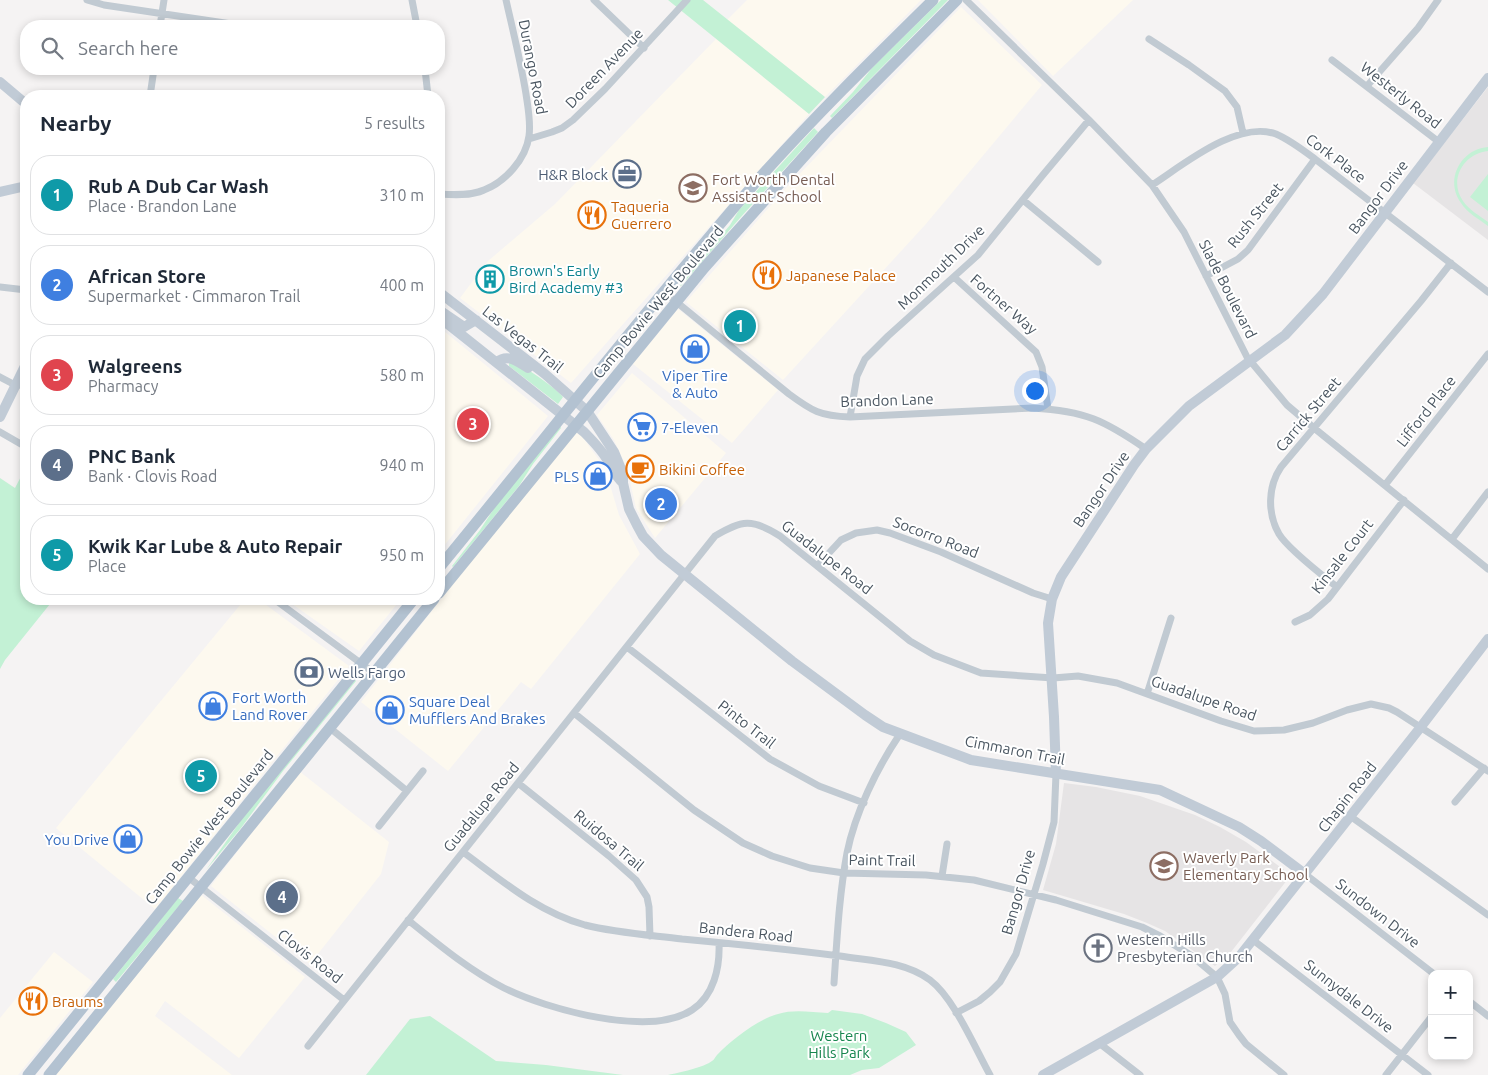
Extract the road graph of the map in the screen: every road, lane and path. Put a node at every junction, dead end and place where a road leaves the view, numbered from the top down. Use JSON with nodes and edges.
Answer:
{"nodes":[{"id":1,"x":86,"y":0,"type":"edge"},
{"id":2,"x":164,"y":0,"type":"edge"},
{"id":3,"x":412,"y":0,"type":"edge"},
{"id":4,"x":506,"y":0,"type":"edge"},
{"id":5,"x":594,"y":0,"type":"edge"},
{"id":6,"x":687,"y":0,"type":"edge"},
{"id":7,"x":932,"y":0,"type":"edge"},
{"id":8,"x":957,"y":0,"type":"edge"},
{"id":9,"x":966,"y":0,"type":"edge"},
{"id":10,"x":1438,"y":0,"type":"edge"},
{"id":11,"x":162,"y":14,"type":"junction"},
{"id":12,"x":161,"y":20,"type":"edge"},
{"id":13,"x":204,"y":20,"type":"edge"},
{"id":14,"x":416,"y":20,"type":"edge"},
{"id":15,"x":1149,"y":39,"type":"dead end"},
{"id":16,"x":644,"y":48,"type":"junction"},
{"id":17,"x":1332,"y":60,"type":"dead end"},
{"id":18,"x":153,"y":75,"type":"edge"},
{"id":19,"x":426,"y":75,"type":"edge"},
{"id":20,"x":1488,"y":78,"type":"edge"},
{"id":21,"x":0,"y":82,"type":"edge"},
{"id":22,"x":1367,"y":86,"type":"junction"},
{"id":23,"x":845,"y":87,"type":"junction"},
{"id":24,"x":152,"y":90,"type":"edge"},
{"id":25,"x":427,"y":90,"type":"edge"},
{"id":26,"x":20,"y":99,"type":"edge"},
{"id":27,"x":1089,"y":120,"type":"junction"},
{"id":28,"x":826,"y":132,"type":"junction"},
{"id":29,"x":1243,"y":133,"type":"junction"},
{"id":30,"x":529,"y":138,"type":"junction"},
{"id":31,"x":1439,"y":142,"type":"junction"},
{"id":32,"x":1315,"y":159,"type":"junction"},
{"id":33,"x":1152,"y":186,"type":"junction"},
{"id":34,"x":20,"y":188,"type":"edge"},
{"id":35,"x":0,"y":193,"type":"edge"},
{"id":36,"x":445,"y":194,"type":"edge"},
{"id":37,"x":20,"y":195,"type":"edge"},
{"id":38,"x":1023,"y":200,"type":"junction"},
{"id":39,"x":1384,"y":212,"type":"junction"},
{"id":40,"x":1098,"y":262,"type":"dead end"},
{"id":41,"x":1451,"y":263,"type":"junction"},
{"id":42,"x":1206,"y":276,"type":"junction"},
{"id":43,"x":954,"y":278,"type":"junction"},
{"id":44,"x":0,"y":287,"type":"edge"},
{"id":45,"x":20,"y":289,"type":"edge"},
{"id":46,"x":663,"y":291,"type":"junction"},
{"id":47,"x":1488,"y":292,"type":"edge"},
{"id":48,"x":445,"y":297,"type":"edge"},
{"id":49,"x":676,"y":302,"type":"junction"},
{"id":50,"x":445,"y":314,"type":"edge"},
{"id":51,"x":476,"y":320,"type":"junction"},
{"id":52,"x":445,"y":322,"type":"edge"},
{"id":53,"x":1488,"y":354,"type":"edge"},
{"id":54,"x":1250,"y":361,"type":"junction"},
{"id":55,"x":497,"y":362,"type":"junction"},
{"id":56,"x":545,"y":374,"type":"junction"},
{"id":57,"x":0,"y":377,"type":"edge"},
{"id":58,"x":20,"y":377,"type":"edge"},
{"id":59,"x":16,"y":386,"type":"junction"},
{"id":60,"x":574,"y":400,"type":"junction"},
{"id":61,"x":1048,"y":409,"type":"junction"},
{"id":62,"x":587,"y":411,"type":"junction"},
{"id":63,"x":563,"y":414,"type":"junction"},
{"id":64,"x":850,"y":417,"type":"junction"},
{"id":65,"x":0,"y":418,"type":"edge"},
{"id":66,"x":576,"y":424,"type":"junction"},
{"id":67,"x":1314,"y":428,"type":"junction"},
{"id":68,"x":0,"y":432,"type":"edge"},
{"id":69,"x":20,"y":444,"type":"edge"},
{"id":70,"x":1146,"y":450,"type":"junction"},
{"id":71,"x":623,"y":483,"type":"junction"},
{"id":72,"x":1386,"y":485,"type":"junction"},
{"id":73,"x":1488,"y":492,"type":"edge"},
{"id":74,"x":1404,"y":500,"type":"junction"},
{"id":75,"x":1452,"y":539,"type":"junction"},
{"id":76,"x":445,"y":561,"type":"edge"},
{"id":77,"x":817,"y":566,"type":"junction"},
{"id":78,"x":1488,"y":569,"type":"edge"},
{"id":79,"x":445,"y":573,"type":"edge"},
{"id":80,"x":684,"y":574,"type":"junction"},
{"id":81,"x":451,"y":578,"type":"junction"},
{"id":82,"x":445,"y":586,"type":"edge"},
{"id":83,"x":1337,"y":587,"type":"junction"},
{"id":84,"x":1052,"y":599,"type":"junction"},
{"id":85,"x":282,"y":605,"type":"edge"},
{"id":86,"x":409,"y":605,"type":"edge"},
{"id":87,"x":429,"y":605,"type":"edge"},
{"id":88,"x":1171,"y":618,"type":"dead end"},
{"id":89,"x":1295,"y":622,"type":"dead end"},
{"id":90,"x":1488,"y":639,"type":"edge"},
{"id":91,"x":626,"y":646,"type":"junction"},
{"id":92,"x":360,"y":664,"type":"junction"},
{"id":93,"x":374,"y":673,"type":"junction"},
{"id":94,"x":1052,"y":678,"type":"junction"},
{"id":95,"x":1147,"y":694,"type":"junction"},
{"id":96,"x":574,"y":713,"type":"junction"},
{"id":97,"x":330,"y":728,"type":"junction"},
{"id":98,"x":1420,"y":728,"type":"junction"},
{"id":99,"x":900,"y":734,"type":"junction"},
{"id":100,"x":1486,"y":769,"type":"edge"},
{"id":101,"x":423,"y":771,"type":"dead end"},
{"id":102,"x":1056,"y":774,"type":"junction"},
{"id":103,"x":518,"y":783,"type":"junction"},
{"id":104,"x":407,"y":791,"type":"junction"},
{"id":105,"x":1455,"y":802,"type":"dead end"},
{"id":106,"x":864,"y":803,"type":"junction"},
{"id":107,"x":1350,"y":816,"type":"junction"},
{"id":108,"x":379,"y":826,"type":"dead end"},
{"id":109,"x":947,"y":844,"type":"dead end"},
{"id":110,"x":463,"y":852,"type":"junction"},
{"id":111,"x":844,"y":873,"type":"junction"},
{"id":112,"x":1305,"y":874,"type":"junction"},
{"id":113,"x":942,"y":876,"type":"junction"},
{"id":114,"x":188,"y":877,"type":"junction"},
{"id":115,"x":201,"y":888,"type":"junction"},
{"id":116,"x":1034,"y":894,"type":"junction"},
{"id":117,"x":1488,"y":915,"type":"edge"},
{"id":118,"x":408,"y":920,"type":"junction"},
{"id":119,"x":650,"y":936,"type":"junction"},
{"id":120,"x":1253,"y":940,"type":"junction"},
{"id":121,"x":718,"y":943,"type":"junction"},
{"id":122,"x":836,"y":956,"type":"junction"},
{"id":123,"x":1429,"y":970,"type":"edge"},
{"id":124,"x":1217,"y":977,"type":"junction"},
{"id":125,"x":834,"y":983,"type":"dead end"},
{"id":126,"x":94,"y":993,"type":"junction"},
{"id":127,"x":344,"y":1000,"type":"junction"},
{"id":128,"x":108,"y":1003,"type":"junction"},
{"id":129,"x":1473,"y":1004,"type":"edge"},
{"id":130,"x":956,"y":1013,"type":"junction"},
{"id":131,"x":1488,"y":1016,"type":"edge"},
{"id":132,"x":1428,"y":1021,"type":"edge"},
{"id":133,"x":1099,"y":1044,"type":"junction"},
{"id":134,"x":308,"y":1046,"type":"dead end"},
{"id":135,"x":1402,"y":1054,"type":"junction"},
{"id":136,"x":30,"y":1074,"type":"edge"},
{"id":137,"x":49,"y":1075,"type":"edge"},
{"id":138,"x":990,"y":1075,"type":"edge"},
{"id":139,"x":1043,"y":1075,"type":"edge"},
{"id":140,"x":1140,"y":1075,"type":"edge"},
{"id":141,"x":1284,"y":1075,"type":"edge"},
{"id":142,"x":1386,"y":1075,"type":"edge"},
{"id":143,"x":1428,"y":1075,"type":"edge"}],
"edges":[{"from":1,"to":11,"type":"street"},
{"from":2,"to":11,"type":"street"},
{"from":3,"to":14,"type":"street"},
{"from":4,"to":30,"type":"street","name":"Durango Road"},
{"from":5,"to":16,"type":"street"},
{"from":6,"to":16,"type":"street","name":"Doreen Avenue"},
{"from":7,"to":23,"type":"main road","name":"Camp Bowie West Boulevard"},
{"from":8,"to":28,"type":"main road","name":"Camp Bowie West Boulevard"},
{"from":9,"to":27,"type":"street","name":"Slade Boulevard"},
{"from":10,"to":22,"type":"street"},
{"from":11,"to":12,"type":"street"},
{"from":11,"to":13,"type":"street"},
{"from":15,"to":29,"type":"street"},
{"from":16,"to":30,"type":"street","name":"Doreen Avenue"},
{"from":17,"to":22,"type":"street","name":"Westerly Road"},
{"from":18,"to":24,"type":"street"},
{"from":19,"to":25,"type":"street"},
{"from":20,"to":31,"type":"street","name":"Bangor Drive"},
{"from":21,"to":26,"type":"street"},
{"from":22,"to":31,"type":"street","name":"Westerly Road"},
{"from":23,"to":28,"type":"main road"},
{"from":23,"to":46,"type":"main road","name":"Camp Bowie West Boulevard"},
{"from":27,"to":33,"type":"street","name":"Slade Boulevard"},
{"from":27,"to":38,"type":"street","name":"Monmouth Drive"},
{"from":28,"to":49,"type":"main road","name":"Camp Bowie West Boulevard"},
{"from":29,"to":32,"type":"street","name":"Cork Place"},
{"from":29,"to":33,"type":"street","name":"Cork Place"},
{"from":30,"to":36,"type":"street"},
{"from":31,"to":39,"type":"street","name":"Bangor Drive"},
{"from":32,"to":39,"type":"street","name":"Cork Place"},
{"from":32,"to":42,"type":"street","name":"Rush Street"},
{"from":33,"to":42,"type":"street","name":"Slade Boulevard"},
{"from":34,"to":35,"type":"street"},
{"from":35,"to":37,"type":"street"},
{"from":38,"to":40,"type":"street"},
{"from":38,"to":43,"type":"street","name":"Monmouth Drive"},
{"from":39,"to":41,"type":"street","name":"Cork Place"},
{"from":39,"to":54,"type":"street","name":"Bangor Drive"},
{"from":41,"to":47,"type":"street","name":"Cork Place"},
{"from":41,"to":67,"type":"street","name":"Carrick Street"},
{"from":42,"to":54,"type":"street","name":"Slade Boulevard"},
{"from":43,"to":61,"type":"street","name":"Fortner Way"},
{"from":43,"to":64,"type":"street","name":"Monmouth Drive"},
{"from":44,"to":45,"type":"street"},
{"from":46,"to":49,"type":"street","name":"Brandon Lane"},
{"from":46,"to":60,"type":"main road","name":"Camp Bowie West Boulevard"},
{"from":48,"to":51,"type":"street","name":"Las Vegas Trail"},
{"from":49,"to":62,"type":"main road","name":"Camp Bowie West Boulevard"},
{"from":49,"to":64,"type":"street","name":"Brandon Lane"},
{"from":50,"to":51,"type":"street"},
{"from":51,"to":56,"type":"street","name":"Las Vegas Trail"},
{"from":52,"to":55,"type":"street"},
{"from":53,"to":72,"type":"street","name":"Lifford Place"},
{"from":54,"to":67,"type":"street","name":"Slade Boulevard"},
{"from":54,"to":70,"type":"street","name":"Bangor Drive"},
{"from":55,"to":56,"type":"street"},
{"from":55,"to":63,"type":"street"},
{"from":56,"to":60,"type":"street","name":"Las Vegas Trail"},
{"from":57,"to":59,"type":"street"},
{"from":58,"to":59,"type":"street"},
{"from":59,"to":65,"type":"street"},
{"from":60,"to":62,"type":"street","name":"Las Vegas Trail"},
{"from":60,"to":63,"type":"main road","name":"Camp Bowie West Boulevard"},
{"from":61,"to":64,"type":"street","name":"Brandon Lane"},
{"from":61,"to":70,"type":"street","name":"Brandon Lane"},
{"from":62,"to":66,"type":"main road","name":"Camp Bowie West Boulevard"},
{"from":62,"to":71,"type":"street","name":"Cimmaron Trail"},
{"from":63,"to":66,"type":"street"},
{"from":63,"to":76,"type":"main road","name":"Camp Bowie West Boulevard"},
{"from":66,"to":71,"type":"street","name":"Cimmaron Trail"},
{"from":66,"to":81,"type":"main road","name":"Camp Bowie West Boulevard"},
{"from":67,"to":72,"type":"street","name":"Slade Boulevard"},
{"from":67,"to":83,"type":"street","name":"Carrick Street"},
{"from":68,"to":69,"type":"street"},
{"from":70,"to":84,"type":"street","name":"Bangor Drive"},
{"from":71,"to":80,"type":"street","name":"Cimmaron Trail"},
{"from":72,"to":74,"type":"street","name":"Slade Boulevard"},
{"from":73,"to":75,"type":"street"},
{"from":74,"to":75,"type":"street","name":"Slade Boulevard"},
{"from":74,"to":83,"type":"street","name":"Kinsale Court"},
{"from":75,"to":78,"type":"street","name":"Slade Boulevard"},
{"from":77,"to":80,"type":"street","name":"Guadalupe Road"},
{"from":77,"to":84,"type":"street","name":"Socorro Road"},
{"from":77,"to":94,"type":"street","name":"Guadalupe Road"},
{"from":79,"to":81,"type":"main road"},
{"from":80,"to":91,"type":"street","name":"Guadalupe Road"},
{"from":80,"to":99,"type":"street","name":"Cimmaron Trail"},
{"from":81,"to":82,"type":"main road","name":"Camp Bowie West Boulevard"},
{"from":83,"to":89,"type":"street","name":"Kinsale Court"},
{"from":84,"to":94,"type":"street","name":"Bangor Drive"},
{"from":85,"to":92,"type":"street"},
{"from":86,"to":92,"type":"main road","name":"Camp Bowie West Boulevard"},
{"from":87,"to":93,"type":"main road","name":"Camp Bowie West Boulevard"},
{"from":88,"to":95,"type":"street"},
{"from":90,"to":98,"type":"street","name":"Chapin Road"},
{"from":91,"to":96,"type":"street","name":"Guadalupe Road"},
{"from":91,"to":106,"type":"street","name":"Pinto Trail"},
{"from":92,"to":93,"type":"street"},
{"from":92,"to":114,"type":"main road","name":"Camp Bowie West Boulevard"},
{"from":93,"to":97,"type":"main road","name":"Camp Bowie West Boulevard"},
{"from":94,"to":95,"type":"street","name":"Guadalupe Road"},
{"from":94,"to":102,"type":"street","name":"Bangor Drive"},
{"from":95,"to":98,"type":"street","name":"Guadalupe Road"},
{"from":96,"to":103,"type":"street","name":"Guadalupe Road"},
{"from":96,"to":111,"type":"street","name":"Paint Trail"},
{"from":97,"to":104,"type":"street"},
{"from":97,"to":115,"type":"main road","name":"Camp Bowie West Boulevard"},
{"from":98,"to":100,"type":"street","name":"Guadalupe Road"},
{"from":98,"to":107,"type":"street","name":"Chapin Road"},
{"from":99,"to":102,"type":"street","name":"Cimmaron Trail"},
{"from":99,"to":106,"type":"street"},
{"from":100,"to":105,"type":"street"},
{"from":101,"to":104,"type":"street"},
{"from":102,"to":112,"type":"street","name":"Cimmaron Trail"},
{"from":102,"to":116,"type":"street","name":"Bangor Drive"},
{"from":103,"to":110,"type":"street","name":"Guadalupe Road"},
{"from":103,"to":119,"type":"street","name":"Ruidosa Trail"},
{"from":104,"to":108,"type":"street"},
{"from":106,"to":111,"type":"street"},
{"from":107,"to":112,"type":"street","name":"Chapin Road"},
{"from":107,"to":117,"type":"street"},
{"from":109,"to":113,"type":"street"},
{"from":110,"to":118,"type":"street","name":"Guadalupe Road"},
{"from":110,"to":119,"type":"street","name":"Bandera Road"},
{"from":111,"to":113,"type":"street","name":"Paint Trail"},
{"from":111,"to":122,"type":"street"},
{"from":112,"to":120,"type":"street","name":"Chapin Road"},
{"from":112,"to":123,"type":"street","name":"Sundown Drive"},
{"from":113,"to":116,"type":"street","name":"Paint Trail"},
{"from":114,"to":115,"type":"street","name":"Clovis Road"},
{"from":114,"to":126,"type":"main road","name":"Camp Bowie West Boulevard"},
{"from":115,"to":127,"type":"street","name":"Clovis Road"},
{"from":115,"to":128,"type":"main road","name":"Camp Bowie West Boulevard"},
{"from":116,"to":124,"type":"street","name":"Paint Trail"},
{"from":116,"to":130,"type":"street","name":"Bangor Drive"},
{"from":118,"to":121,"type":"street"},
{"from":118,"to":127,"type":"street","name":"Guadalupe Road"},
{"from":119,"to":121,"type":"street","name":"Bandera Road"},
{"from":120,"to":124,"type":"street","name":"Chapin Road"},
{"from":120,"to":135,"type":"street","name":"Sunnydale Drive"},
{"from":121,"to":122,"type":"street","name":"Bandera Road"},
{"from":122,"to":125,"type":"street"},
{"from":122,"to":130,"type":"street","name":"Bandera Road"},
{"from":124,"to":133,"type":"street","name":"Chapin Road"},
{"from":124,"to":141,"type":"street"},
{"from":126,"to":128,"type":"main road"},
{"from":126,"to":136,"type":"main road","name":"Camp Bowie West Boulevard"},
{"from":127,"to":134,"type":"street","name":"Guadalupe Road"},
{"from":128,"to":137,"type":"main road","name":"Camp Bowie West Boulevard"},
{"from":129,"to":131,"type":"street"},
{"from":130,"to":138,"type":"street","name":"Bandera Road"},
{"from":132,"to":135,"type":"street"},
{"from":133,"to":139,"type":"street","name":"Chapin Road"},
{"from":133,"to":140,"type":"street"},
{"from":135,"to":142,"type":"street"},
{"from":135,"to":143,"type":"street","name":"Sunnydale Drive"}]}
